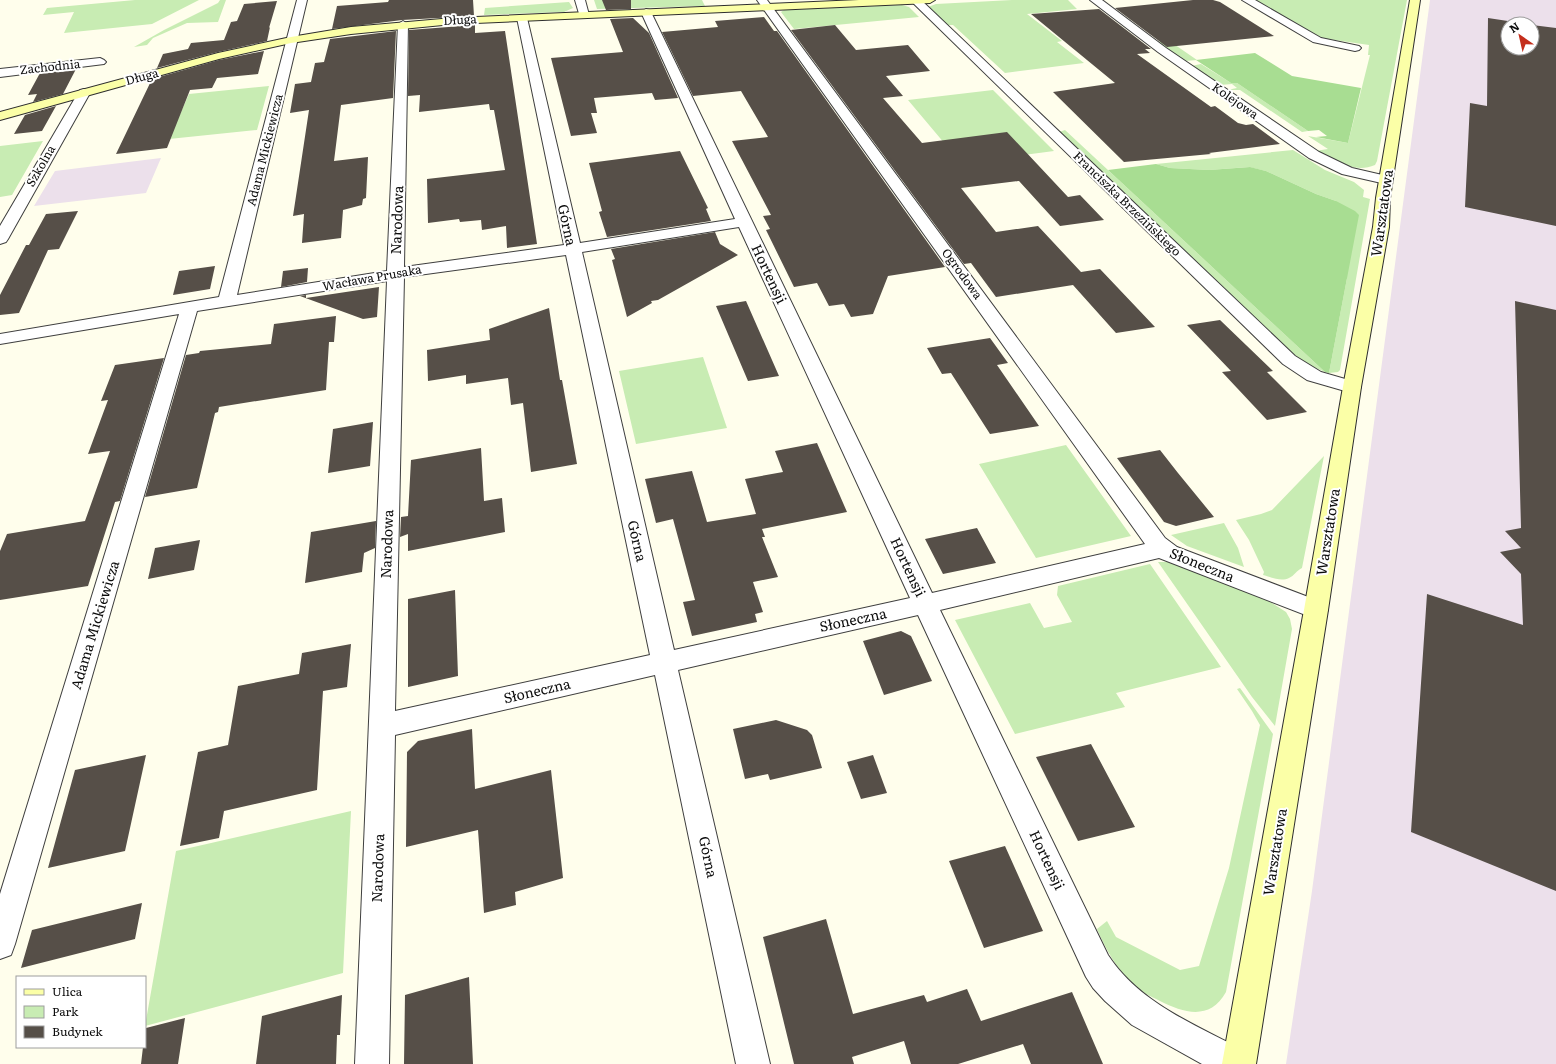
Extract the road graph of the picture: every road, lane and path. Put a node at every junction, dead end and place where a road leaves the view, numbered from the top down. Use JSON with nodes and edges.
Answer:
{"nodes":[{"id":1,"x":302,"y":0,"type":"edge"},
{"id":2,"x":580,"y":0,"type":"edge"},
{"id":3,"x":920,"y":0,"type":"edge"},
{"id":4,"x":1094,"y":0,"type":"edge"},
{"id":5,"x":1247,"y":0,"type":"edge"},
{"id":6,"x":1415,"y":0,"type":"edge"},
{"id":7,"x":765,"y":4,"type":"edge"},
{"id":8,"x":646,"y":12,"type":"junction"},
{"id":9,"x":584,"y":15,"type":"junction"},
{"id":10,"x":522,"y":18,"type":"junction"},
{"id":11,"x":403,"y":24,"type":"junction"},
{"id":12,"x":291,"y":40,"type":"junction"},
{"id":13,"x":1355,"y":48,"type":"dead end"},
{"id":14,"x":100,"y":62,"type":"dead end"},
{"id":15,"x":0,"y":73,"type":"edge"},
{"id":16,"x":84,"y":93,"type":"junction"},
{"id":17,"x":0,"y":116,"type":"edge"},
{"id":18,"x":1386,"y":180,"type":"junction"},
{"id":19,"x":744,"y":222,"type":"junction"},
{"id":20,"x":0,"y":239,"type":"edge"},
{"id":21,"x":572,"y":249,"type":"junction"},
{"id":22,"x":396,"y":274,"type":"junction"},
{"id":23,"x":228,"y":301,"type":"junction"},
{"id":24,"x":190,"y":307,"type":"junction"},
{"id":25,"x":0,"y":339,"type":"edge"},
{"id":26,"x":1352,"y":387,"type":"junction"},
{"id":27,"x":1161,"y":549,"type":"junction"},
{"id":28,"x":926,"y":604,"type":"junction"},
{"id":29,"x":1316,"y":610,"type":"junction"},
{"id":30,"x":665,"y":662,"type":"junction"},
{"id":31,"x":382,"y":726,"type":"junction"},
{"id":32,"x":0,"y":944,"type":"edge"},
{"id":33,"x":372,"y":1064,"type":"edge"},
{"id":34,"x":753,"y":1064,"type":"edge"},
{"id":35,"x":1235,"y":1064,"type":"edge"},
{"id":36,"x":1239,"y":1064,"type":"edge"}],
"edges":[{"from":1,"to":12,"type":"street","name":"Adama Mickiewicza"},
{"from":2,"to":9,"type":"street"},
{"from":3,"to":7,"type":"street","name":"Długa"},
{"from":3,"to":26,"type":"street","name":"Franciszka Brzezińskiego"},
{"from":4,"to":18,"type":"street","name":"Kolejowa"},
{"from":5,"to":13,"type":"street"},
{"from":6,"to":18,"type":"street","name":"Warsztatowa"},
{"from":7,"to":8,"type":"street","name":"Długa"},
{"from":7,"to":27,"type":"street","name":"Ogrodowa"},
{"from":8,"to":9,"type":"street","name":"Długa"},
{"from":8,"to":19,"type":"street","name":"Hortensji"},
{"from":9,"to":10,"type":"street","name":"Długa"},
{"from":10,"to":11,"type":"street","name":"Długa"},
{"from":10,"to":21,"type":"street","name":"Górna"},
{"from":11,"to":12,"type":"street","name":"Długa"},
{"from":11,"to":22,"type":"street","name":"Narodowa"},
{"from":12,"to":16,"type":"street","name":"Długa"},
{"from":12,"to":23,"type":"street","name":"Adama Mickiewicza"},
{"from":14,"to":15,"type":"street","name":"Zachodnia"},
{"from":16,"to":17,"type":"street","name":"Długa"},
{"from":16,"to":20,"type":"street","name":"Szkolna"},
{"from":18,"to":26,"type":"street","name":"Warsztatowa"},
{"from":19,"to":21,"type":"street","name":"Wacława Prusaka"},
{"from":19,"to":28,"type":"street","name":"Hortensji"},
{"from":21,"to":22,"type":"street","name":"Wacława Prusaka"},
{"from":21,"to":30,"type":"street","name":"Górna"},
{"from":22,"to":23,"type":"street","name":"Wacława Prusaka"},
{"from":22,"to":31,"type":"street","name":"Narodowa"},
{"from":23,"to":24,"type":"street","name":"Wacława Prusaka"},
{"from":24,"to":25,"type":"street","name":"Wacława Prusaka"},
{"from":24,"to":32,"type":"street","name":"Adama Mickiewicza"},
{"from":26,"to":29,"type":"street","name":"Warsztatowa"},
{"from":27,"to":28,"type":"street","name":"Słoneczna"},
{"from":27,"to":29,"type":"street","name":"Słoneczna"},
{"from":28,"to":30,"type":"street","name":"Słoneczna"},
{"from":28,"to":35,"type":"street","name":"Hortensji"},
{"from":29,"to":36,"type":"street","name":"Warsztatowa"},
{"from":30,"to":31,"type":"street","name":"Słoneczna"},
{"from":30,"to":34,"type":"street","name":"Górna"},
{"from":31,"to":33,"type":"street","name":"Narodowa"}]}
